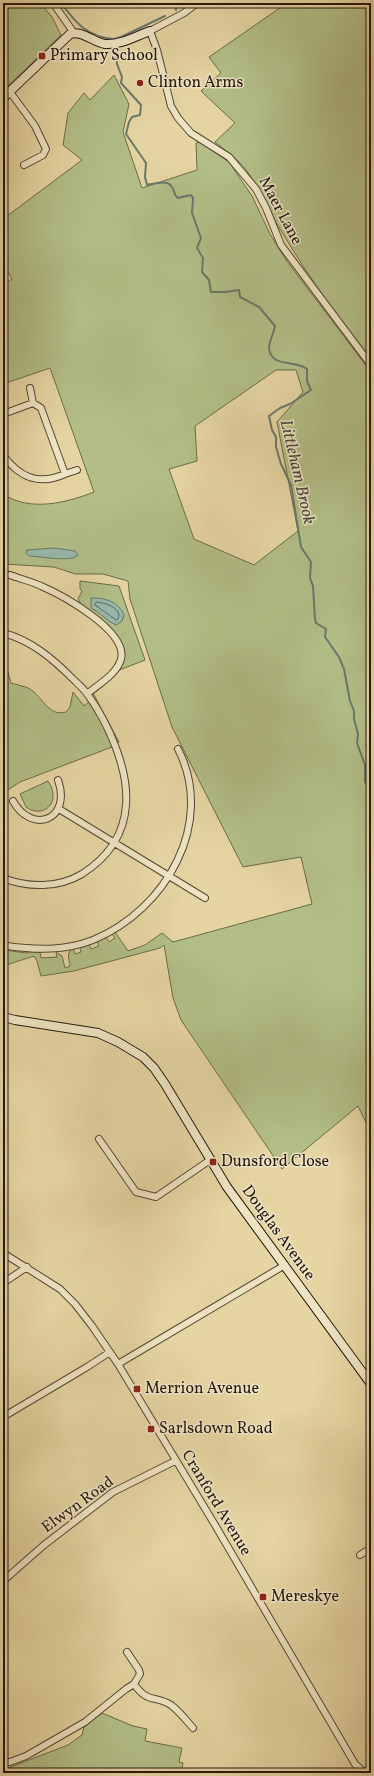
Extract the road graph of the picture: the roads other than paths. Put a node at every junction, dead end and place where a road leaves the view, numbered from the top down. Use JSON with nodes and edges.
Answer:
{"nodes":[{"id":1,"x":53,"y":3,"type":"edge"},
{"id":2,"x":197,"y":3,"type":"edge"},
{"id":3,"x":150,"y":31,"type":"junction"},
{"id":4,"x":74,"y":33,"type":"junction"},
{"id":5,"x":10,"y":92,"type":"junction"},
{"id":6,"x":3,"y":98,"type":"edge"},
{"id":7,"x":24,"y":165,"type":"dead end"},
{"id":8,"x":371,"y":365,"type":"edge"},
{"id":9,"x":30,"y":388,"type":"dead end"},
{"id":10,"x":33,"y":403,"type":"junction"},
{"id":11,"x":3,"y":414,"type":"edge"},
{"id":12,"x":3,"y":455,"type":"edge"},
{"id":13,"x":77,"y":470,"type":"dead end"},
{"id":14,"x":65,"y":474,"type":"junction"},
{"id":15,"x":10,"y":575,"type":"dead end"},
{"id":16,"x":3,"y":633,"type":"edge"},
{"id":17,"x":87,"y":694,"type":"junction"},
{"id":18,"x":178,"y":749,"type":"dead end"},
{"id":19,"x":58,"y":780,"type":"dead end"},
{"id":20,"x":13,"y":801,"type":"dead end"},
{"id":21,"x":59,"y":809,"type":"junction"},
{"id":22,"x":114,"y":844,"type":"junction"},
{"id":23,"x":169,"y":876,"type":"junction"},
{"id":24,"x":3,"y":878,"type":"edge"},
{"id":25,"x":205,"y":898,"type":"dead end"},
{"id":26,"x":7,"y":946,"type":"dead end"},
{"id":27,"x":3,"y":1017,"type":"edge"},
{"id":28,"x":99,"y":1139,"type":"dead end"},
{"id":29,"x":210,"y":1160,"type":"junction"},
{"id":30,"x":3,"y":1253,"type":"edge"},
{"id":31,"x":285,"y":1266,"type":"junction"},
{"id":32,"x":27,"y":1267,"type":"junction"},
{"id":33,"x":3,"y":1282,"type":"edge"},
{"id":34,"x":110,"y":1352,"type":"junction"},
{"id":35,"x":118,"y":1364,"type":"junction"},
{"id":36,"x":371,"y":1384,"type":"edge"},
{"id":37,"x":3,"y":1417,"type":"edge"},
{"id":38,"x":175,"y":1461,"type":"junction"},
{"id":39,"x":371,"y":1548,"type":"edge"},
{"id":40,"x":360,"y":1555,"type":"dead end"},
{"id":41,"x":3,"y":1581,"type":"edge"},
{"id":42,"x":126,"y":1652,"type":"dead end"},
{"id":43,"x":134,"y":1684,"type":"junction"},
{"id":44,"x":193,"y":1728,"type":"dead end"},
{"id":45,"x":3,"y":1762,"type":"edge"},
{"id":46,"x":364,"y":1773,"type":"edge"}],
"edges":[{"from":1,"to":4,"type":"street"},
{"from":2,"to":3,"type":"street"},
{"from":3,"to":4,"type":"street"},
{"from":3,"to":8,"type":"street","name":"Maer Lane"},
{"from":4,"to":5,"type":"street"},
{"from":5,"to":6,"type":"street"},
{"from":5,"to":7,"type":"street"},
{"from":9,"to":10,"type":"street"},
{"from":10,"to":11,"type":"street"},
{"from":10,"to":14,"type":"street"},
{"from":12,"to":14,"type":"street"},
{"from":13,"to":14,"type":"street"},
{"from":15,"to":17,"type":"street"},
{"from":16,"to":17,"type":"street"},
{"from":17,"to":22,"type":"street"},
{"from":18,"to":23,"type":"street"},
{"from":19,"to":21,"type":"street"},
{"from":20,"to":21,"type":"street"},
{"from":21,"to":22,"type":"street"},
{"from":22,"to":23,"type":"street"},
{"from":22,"to":24,"type":"street"},
{"from":23,"to":25,"type":"street"},
{"from":23,"to":26,"type":"street"},
{"from":27,"to":29,"type":"street","name":"Douglas Avenue"},
{"from":28,"to":29,"type":"street"},
{"from":29,"to":31,"type":"street","name":"Douglas Avenue"},
{"from":30,"to":32,"type":"street","name":"Cranford Avenue"},
{"from":31,"to":35,"type":"street"},
{"from":31,"to":36,"type":"street","name":"Douglas Avenue"},
{"from":32,"to":33,"type":"street"},
{"from":32,"to":34,"type":"street","name":"Cranford Avenue"},
{"from":34,"to":35,"type":"street","name":"Cranford Avenue"},
{"from":34,"to":37,"type":"street"},
{"from":35,"to":38,"type":"street","name":"Cranford Avenue"},
{"from":38,"to":41,"type":"street","name":"Elwyn Road"},
{"from":38,"to":46,"type":"street","name":"Cranford Avenue"},
{"from":39,"to":40,"type":"street"},
{"from":42,"to":43,"type":"street"},
{"from":43,"to":44,"type":"street"},
{"from":43,"to":45,"type":"street"}]}
